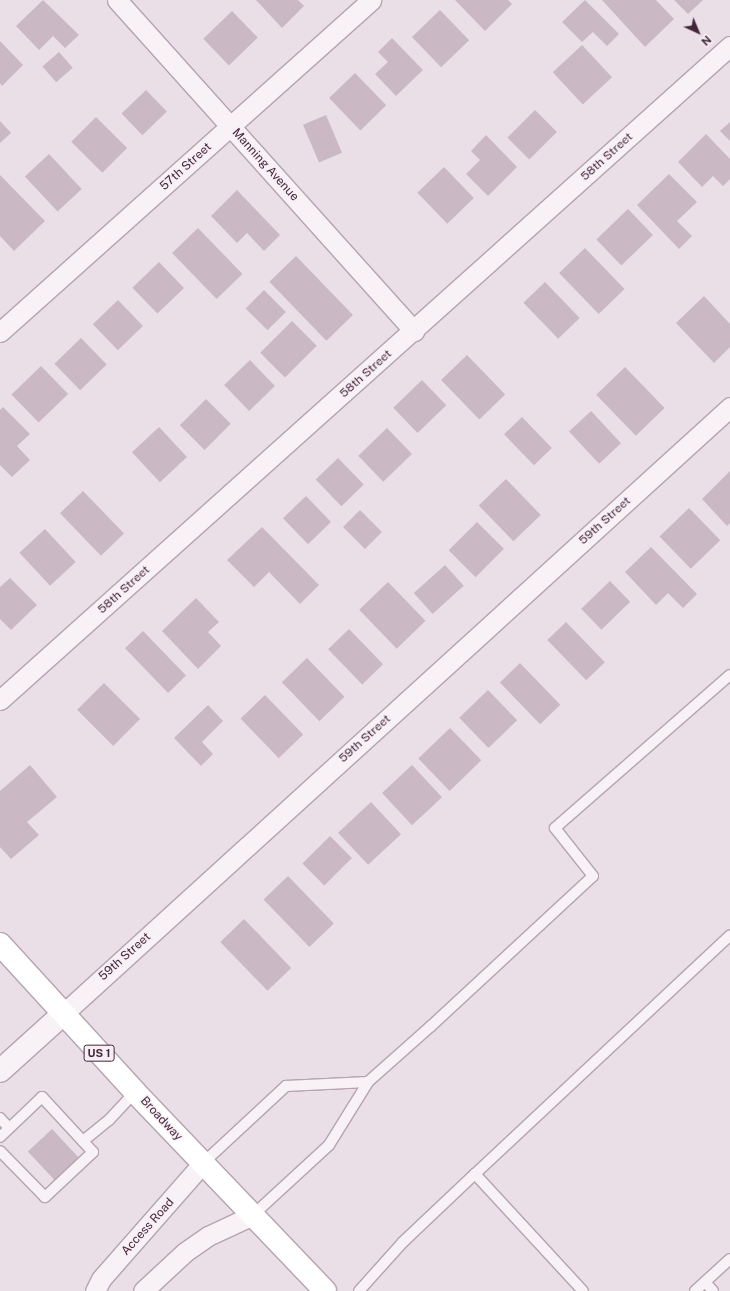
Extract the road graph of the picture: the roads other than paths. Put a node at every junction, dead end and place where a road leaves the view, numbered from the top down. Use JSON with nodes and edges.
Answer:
{"nodes":[{"id":1,"x":117,"y":0,"type":"edge"},
{"id":2,"x":371,"y":0,"type":"edge"},
{"id":3,"x":730,"y":46,"type":"edge"},
{"id":4,"x":231,"y":127,"type":"junction"},
{"id":5,"x":414,"y":331,"type":"junction"},
{"id":6,"x":0,"y":332,"type":"edge"},
{"id":7,"x":730,"y":407,"type":"edge"},
{"id":8,"x":730,"y":675,"type":"edge"},
{"id":9,"x":0,"y":700,"type":"edge"},
{"id":10,"x":730,"y":935,"type":"edge"},
{"id":11,"x":0,"y":944,"type":"edge"},
{"id":12,"x":63,"y":1014,"type":"junction"},
{"id":13,"x":0,"y":1071,"type":"edge"},
{"id":14,"x":368,"y":1082,"type":"junction"},
{"id":15,"x":135,"y":1092,"type":"junction"},
{"id":16,"x":0,"y":1118,"type":"edge"},
{"id":17,"x":9,"y":1128,"type":"junction"},
{"id":18,"x":0,"y":1137,"type":"edge"},
{"id":19,"x":83,"y":1141,"type":"junction"},
{"id":20,"x":0,"y":1151,"type":"edge"},
{"id":21,"x":202,"y":1164,"type":"junction"},
{"id":22,"x":475,"y":1174,"type":"junction"},
{"id":23,"x":252,"y":1215,"type":"junction"},
{"id":24,"x":730,"y":1259,"type":"edge"},
{"id":25,"x":705,"y":1282,"type":"junction"},
{"id":26,"x":98,"y":1285,"type":"edge"},
{"id":27,"x":83,"y":1291,"type":"edge"},
{"id":28,"x":143,"y":1291,"type":"edge"},
{"id":29,"x":325,"y":1291,"type":"edge"},
{"id":30,"x":359,"y":1291,"type":"edge"},
{"id":31,"x":583,"y":1291,"type":"edge"},
{"id":32,"x":696,"y":1291,"type":"edge"},
{"id":33,"x":713,"y":1291,"type":"edge"}],
"edges":[{"from":1,"to":4,"type":"street","name":"Manning Avenue"},
{"from":2,"to":4,"type":"street","name":"57th Street"},
{"from":3,"to":5,"type":"street","name":"58th Street"},
{"from":4,"to":5,"type":"street","name":"Manning Avenue"},
{"from":4,"to":6,"type":"street","name":"57th Street"},
{"from":5,"to":9,"type":"street","name":"58th Street"},
{"from":7,"to":12,"type":"street","name":"59th Street"},
{"from":8,"to":14,"type":"lane"},
{"from":10,"to":22,"type":"lane"},
{"from":11,"to":12,"type":"main road","name":"Broadway","number":"US 1"},
{"from":12,"to":13,"type":"street","name":"59th Street"},
{"from":12,"to":15,"type":"main road","name":"Broadway","number":"US 1"},
{"from":14,"to":21,"type":"lane"},
{"from":14,"to":23,"type":"lane"},
{"from":15,"to":19,"type":"lane"},
{"from":15,"to":21,"type":"main road","name":"Broadway","number":"US 1"},
{"from":16,"to":17,"type":"lane"},
{"from":17,"to":18,"type":"lane"},
{"from":17,"to":19,"type":"lane"},
{"from":19,"to":20,"type":"lane"},
{"from":21,"to":23,"type":"main road","name":"Broadway","number":"US 1"},
{"from":21,"to":26,"type":"street","name":"Access Road"},
{"from":22,"to":30,"type":"lane"},
{"from":22,"to":31,"type":"lane"},
{"from":23,"to":28,"type":"street"},
{"from":23,"to":29,"type":"main road","name":"Broadway","number":"US 1"},
{"from":24,"to":25,"type":"lane"},
{"from":25,"to":32,"type":"lane"},
{"from":25,"to":33,"type":"lane"},
{"from":26,"to":27,"type":"lane"}]}
